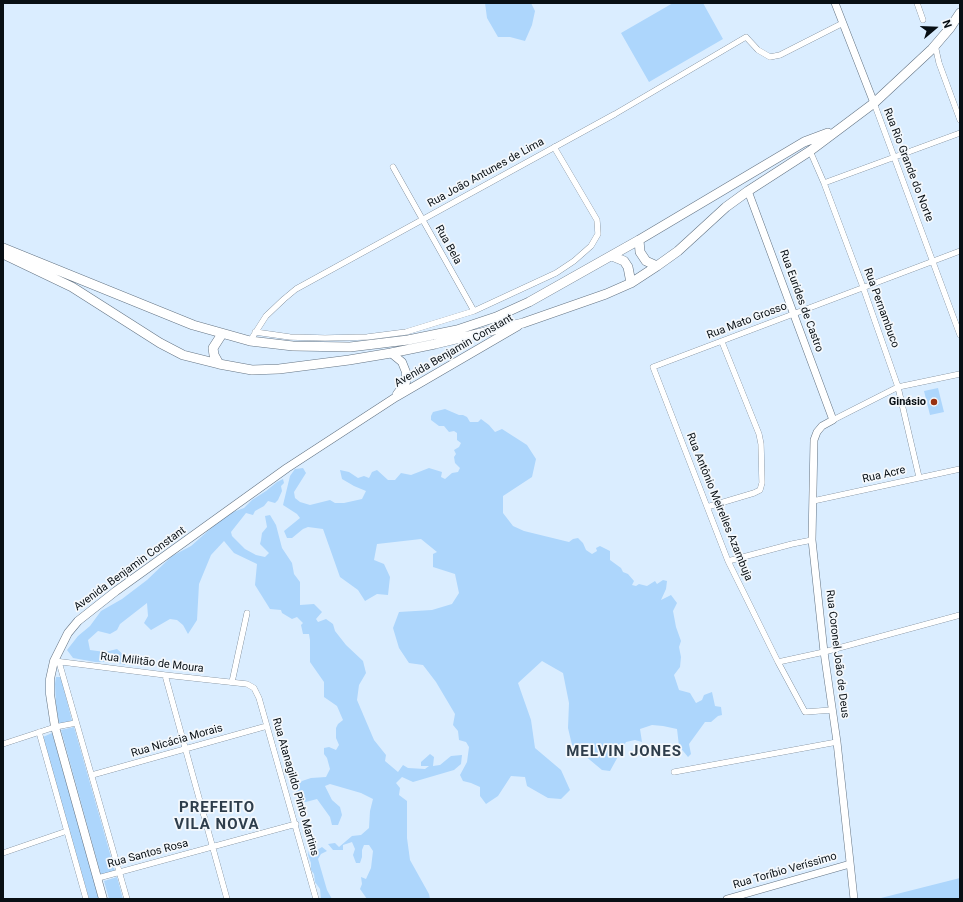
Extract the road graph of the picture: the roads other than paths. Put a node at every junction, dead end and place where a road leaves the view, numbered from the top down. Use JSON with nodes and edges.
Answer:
{"nodes":[{"id":1,"x":836,"y":3,"type":"edge"},
{"id":2,"x":917,"y":3,"type":"edge"},
{"id":3,"x":960,"y":13,"type":"edge"},
{"id":4,"x":923,"y":20,"type":"dead end"},
{"id":5,"x":843,"y":23,"type":"junction"},
{"id":6,"x":935,"y":45,"type":"junction"},
{"id":7,"x":874,"y":103,"type":"junction"},
{"id":8,"x":960,"y":120,"type":"edge"},
{"id":9,"x":839,"y":128,"type":"junction"},
{"id":10,"x":960,"y":133,"type":"edge"},
{"id":11,"x":554,"y":147,"type":"junction"},
{"id":12,"x":810,"y":151,"type":"junction"},
{"id":13,"x":893,"y":158,"type":"junction"},
{"id":14,"x":393,"y":168,"type":"dead end"},
{"id":15,"x":824,"y":183,"type":"junction"},
{"id":16,"x":748,"y":190,"type":"junction"},
{"id":17,"x":422,"y":219,"type":"junction"},
{"id":18,"x":639,"y":240,"type":"junction"},
{"id":19,"x":3,"y":248,"type":"edge"},
{"id":20,"x":960,"y":250,"type":"edge"},
{"id":21,"x":3,"y":254,"type":"edge"},
{"id":22,"x":612,"y":256,"type":"junction"},
{"id":23,"x":933,"y":261,"type":"junction"},
{"id":24,"x":657,"y":266,"type":"junction"},
{"id":25,"x":631,"y":282,"type":"junction"},
{"id":26,"x":863,"y":287,"type":"junction"},
{"id":27,"x":474,"y":311,"type":"junction"},
{"id":28,"x":794,"y":314,"type":"junction"},
{"id":29,"x":523,"y":323,"type":"junction"},
{"id":30,"x":255,"y":332,"type":"junction"},
{"id":31,"x":222,"y":334,"type":"junction"},
{"id":32,"x":960,"y":335,"type":"edge"},
{"id":33,"x":250,"y":341,"type":"junction"},
{"id":34,"x":722,"y":342,"type":"junction"},
{"id":35,"x":391,"y":353,"type":"junction"},
{"id":36,"x":219,"y":364,"type":"junction"},
{"id":37,"x":653,"y":367,"type":"joint"},
{"id":38,"x":960,"y":374,"type":"edge"},
{"id":39,"x":898,"y":387,"type":"junction"},
{"id":40,"x":396,"y":397,"type":"junction"},
{"id":41,"x":833,"y":420,"type":"junction"},
{"id":42,"x":960,"y":469,"type":"edge"},
{"id":43,"x":919,"y":477,"type":"junction"},
{"id":44,"x":813,"y":501,"type":"junction"},
{"id":45,"x":707,"y":507,"type":"junction"},
{"id":46,"x":812,"y":540,"type":"junction"},
{"id":47,"x":728,"y":561,"type":"junction"},
{"id":48,"x":247,"y":613,"type":"dead end"},
{"id":49,"x":960,"y":615,"type":"edge"},
{"id":50,"x":824,"y":652,"type":"junction"},
{"id":51,"x":56,"y":662,"type":"junction"},
{"id":52,"x":778,"y":662,"type":"junction"},
{"id":53,"x":165,"y":676,"type":"junction"},
{"id":54,"x":232,"y":682,"type":"junction"},
{"id":55,"x":248,"y":684,"type":"joint"},
{"id":56,"x":832,"y":710,"type":"junction"},
{"id":57,"x":76,"y":723,"type":"junction"},
{"id":58,"x":267,"y":726,"type":"junction"},
{"id":59,"x":55,"y":727,"type":"junction"},
{"id":60,"x":38,"y":732,"type":"junction"},
{"id":61,"x":837,"y":742,"type":"junction"},
{"id":62,"x":3,"y":744,"type":"edge"},
{"id":63,"x":186,"y":749,"type":"junction"},
{"id":64,"x":674,"y":772,"type":"dead end"},
{"id":65,"x":92,"y":775,"type":"junction"},
{"id":66,"x":296,"y":824,"type":"junction"},
{"id":67,"x":67,"y":831,"type":"junction"},
{"id":68,"x":212,"y":847,"type":"junction"},
{"id":69,"x":3,"y":852,"type":"edge"},
{"id":70,"x":850,"y":864,"type":"junction"},
{"id":71,"x":119,"y":872,"type":"junction"},
{"id":72,"x":98,"y":878,"type":"junction"},
{"id":73,"x":86,"y":899,"type":"edge"},
{"id":74,"x":104,"y":899,"type":"edge"},
{"id":75,"x":127,"y":899,"type":"edge"},
{"id":76,"x":227,"y":899,"type":"edge"},
{"id":77,"x":316,"y":899,"type":"edge"},
{"id":78,"x":727,"y":899,"type":"edge"},
{"id":79,"x":854,"y":899,"type":"edge"}],
"edges":[{"from":1,"to":5,"type":"street","name":"Rua Rio Grande do Norte"},
{"from":2,"to":4,"type":"street"},
{"from":3,"to":6,"type":"main road"},
{"from":5,"to":7,"type":"street","name":"Rua Rio Grande do Norte"},
{"from":5,"to":11,"type":"street","name":"Rua João Antunes de Lima"},
{"from":6,"to":7,"type":"main road"},
{"from":6,"to":8,"type":"street"},
{"from":7,"to":9,"type":"main road"},
{"from":7,"to":13,"type":"street","name":"Rua Rio Grande do Norte"},
{"from":9,"to":12,"type":"main road"},
{"from":9,"to":18,"type":"main road"},
{"from":10,"to":13,"type":"street"},
{"from":11,"to":17,"type":"street","name":"Rua João Antunes de Lima"},
{"from":11,"to":27,"type":"street"},
{"from":12,"to":15,"type":"street","name":"Rua Pernambuco"},
{"from":12,"to":16,"type":"main road"},
{"from":13,"to":15,"type":"street"},
{"from":13,"to":23,"type":"street","name":"Rua Rio Grande do Norte"},
{"from":14,"to":17,"type":"street","name":"Rua Bela"},
{"from":15,"to":26,"type":"street","name":"Rua Pernambuco"},
{"from":16,"to":24,"type":"main road"},
{"from":16,"to":28,"type":"street","name":"Rua Eurides de Castro"},
{"from":17,"to":27,"type":"street","name":"Rua Bela"},
{"from":17,"to":30,"type":"street","name":"Rua João Antunes de Lima"},
{"from":18,"to":22,"type":"main road"},
{"from":18,"to":24,"type":"main road"},
{"from":19,"to":31,"type":"main road"},
{"from":20,"to":23,"type":"street","name":"Rua Mato Grosso"},
{"from":21,"to":36,"type":"main road"},
{"from":22,"to":25,"type":"main road"},
{"from":22,"to":33,"type":"main road"},
{"from":23,"to":26,"type":"street","name":"Rua Mato Grosso"},
{"from":23,"to":32,"type":"street","name":"Rua Rio Grande do Norte"},
{"from":24,"to":25,"type":"main road"},
{"from":25,"to":29,"type":"main road"},
{"from":26,"to":28,"type":"street","name":"Rua Mato Grosso"},
{"from":26,"to":39,"type":"street","name":"Rua Pernambuco"},
{"from":27,"to":30,"type":"street"},
{"from":28,"to":34,"type":"street","name":"Rua Mato Grosso"},
{"from":28,"to":41,"type":"street","name":"Rua Eurides de Castro"},
{"from":29,"to":35,"type":"main road"},
{"from":29,"to":40,"type":"main road","name":"Avenida Benjamin Constant"},
{"from":30,"to":33,"type":"street","name":"Rua João Antunes de Lima"},
{"from":31,"to":33,"type":"main road"},
{"from":31,"to":36,"type":"main road"},
{"from":34,"to":37,"type":"street","name":"Rua Mato Grosso"},
{"from":34,"to":45,"type":"street"},
{"from":35,"to":36,"type":"main road"},
{"from":35,"to":40,"type":"main road","name":"Avenida Benjamin Constant"},
{"from":37,"to":45,"type":"street","name":"Rua Antônio Meirelles Azambuja"},
{"from":38,"to":39,"type":"street"},
{"from":39,"to":41,"type":"street"},
{"from":39,"to":43,"type":"street","name":"Rua Pernambuco"},
{"from":40,"to":51,"type":"main road","name":"Avenida Benjamin Constant"},
{"from":41,"to":44,"type":"street","name":"Rua Coronel João de Deus"},
{"from":42,"to":43,"type":"street","name":"Rua Acre"},
{"from":43,"to":44,"type":"street","name":"Rua Acre"},
{"from":44,"to":46,"type":"street","name":"Rua Coronel João de Deus"},
{"from":45,"to":47,"type":"street","name":"Rua Antônio Meirelles Azambuja"},
{"from":46,"to":47,"type":"street"},
{"from":46,"to":50,"type":"street","name":"Rua Coronel João de Deus"},
{"from":47,"to":52,"type":"street","name":"Rua Antônio Meirelles Azambuja"},
{"from":48,"to":54,"type":"street"},
{"from":49,"to":50,"type":"street"},
{"from":50,"to":52,"type":"street"},
{"from":50,"to":56,"type":"street","name":"Rua Coronel João de Deus"},
{"from":51,"to":53,"type":"street","name":"Rua Militão de Moura"},
{"from":51,"to":57,"type":"street"},
{"from":51,"to":59,"type":"main road","name":"Avenida Benjamin Constant"},
{"from":52,"to":56,"type":"street","name":"Rua Antônio Meirelles Azambuja"},
{"from":53,"to":54,"type":"street","name":"Rua Militão de Moura"},
{"from":53,"to":63,"type":"street"},
{"from":54,"to":55,"type":"street","name":"Rua Militão de Moura"},
{"from":55,"to":58,"type":"street","name":"Rua Atanagildo Pinto Martins"},
{"from":56,"to":61,"type":"street","name":"Rua Coronel João de Deus"},
{"from":57,"to":59,"type":"street"},
{"from":57,"to":65,"type":"street"},
{"from":58,"to":63,"type":"street","name":"Rua Nicácia Morais"},
{"from":58,"to":66,"type":"street","name":"Rua Atanagildo Pinto Martins"},
{"from":59,"to":60,"type":"street"},
{"from":59,"to":72,"type":"main road","name":"Avenida Benjamin Constant"},
{"from":60,"to":62,"type":"street"},
{"from":60,"to":67,"type":"street"},
{"from":61,"to":64,"type":"street"},
{"from":61,"to":70,"type":"street","name":"Rua Coronel João de Deus"},
{"from":63,"to":65,"type":"street","name":"Rua Nicácia Morais"},
{"from":63,"to":68,"type":"street"},
{"from":65,"to":71,"type":"street"},
{"from":66,"to":68,"type":"street","name":"Rua Santos Rosa"},
{"from":66,"to":77,"type":"street","name":"Rua Atanagildo Pinto Martins"},
{"from":67,"to":69,"type":"street"},
{"from":67,"to":73,"type":"street"},
{"from":68,"to":71,"type":"street","name":"Rua Santos Rosa"},
{"from":68,"to":76,"type":"street"},
{"from":70,"to":78,"type":"street","name":"Rua Toríbio Veríssimo"},
{"from":70,"to":79,"type":"street","name":"Rua Coronel João de Deus"},
{"from":71,"to":72,"type":"street","name":"Rua Santos Rosa"},
{"from":71,"to":75,"type":"street"},
{"from":72,"to":74,"type":"main road","name":"Avenida Benjamin Constant"}]}
